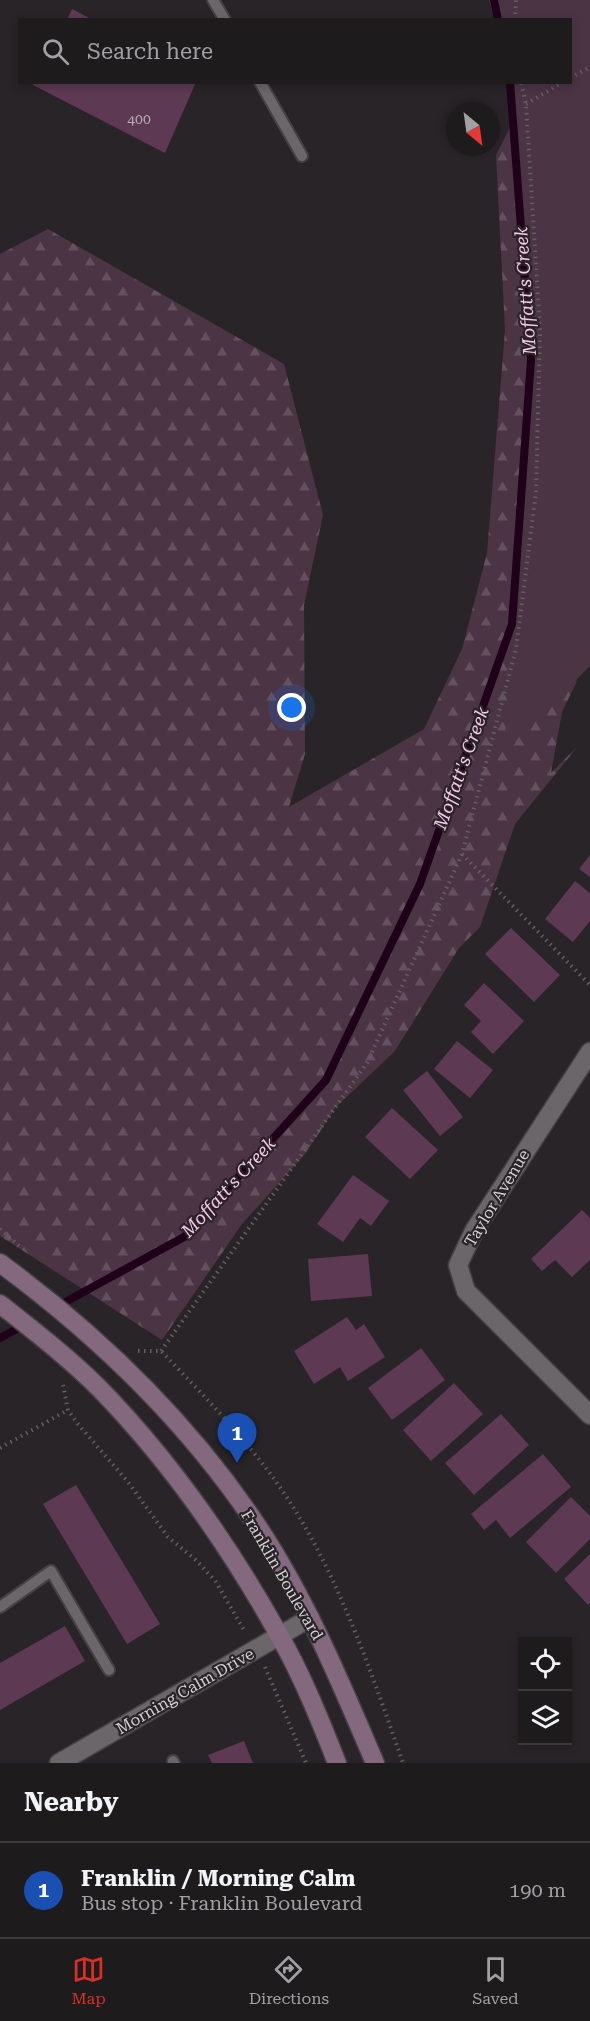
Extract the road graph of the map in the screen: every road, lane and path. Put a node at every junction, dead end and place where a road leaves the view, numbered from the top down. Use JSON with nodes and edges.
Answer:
{"nodes":[{"id":1,"x":213,"y":0,"type":"edge"},
{"id":2,"x":516,"y":0,"type":"edge"},
{"id":3,"x":224,"y":18,"type":"edge"},
{"id":4,"x":515,"y":18,"type":"edge"},
{"id":5,"x":590,"y":67,"type":"edge"},
{"id":6,"x":572,"y":77,"type":"edge"},
{"id":7,"x":261,"y":84,"type":"edge"},
{"id":8,"x":521,"y":84,"type":"edge"},
{"id":9,"x":560,"y":84,"type":"edge"},
{"id":10,"x":526,"y":104,"type":"junction"},
{"id":11,"x":302,"y":156,"type":"dead end"},
{"id":12,"x":462,"y":854,"type":"junction"},
{"id":13,"x":590,"y":985,"type":"edge"},
{"id":14,"x":590,"y":1052,"type":"edge"},
{"id":15,"x":0,"y":1263,"type":"edge"},
{"id":16,"x":0,"y":1304,"type":"edge"},
{"id":17,"x":64,"y":1387,"type":"dead end"},
{"id":18,"x":68,"y":1410,"type":"junction"},
{"id":19,"x":590,"y":1415,"type":"edge"},
{"id":20,"x":0,"y":1448,"type":"edge"},
{"id":21,"x":0,"y":1607,"type":"edge"},
{"id":22,"x":310,"y":1618,"type":"junction"},
{"id":23,"x":240,"y":1623,"type":"dead end"},
{"id":24,"x":280,"y":1636,"type":"junction"},
{"id":25,"x":109,"y":1670,"type":"dead end"},
{"id":26,"x":270,"y":1677,"type":"dead end"},
{"id":27,"x":59,"y":1763,"type":"edge"},
{"id":28,"x":306,"y":1763,"type":"edge"},
{"id":29,"x":338,"y":1763,"type":"edge"},
{"id":30,"x":375,"y":1763,"type":"edge"},
{"id":31,"x":403,"y":1763,"type":"edge"}],
"edges":[{"from":1,"to":3,"type":"lane"},
{"from":2,"to":4,"type":"path"},
{"from":5,"to":6,"type":"path"},
{"from":7,"to":11,"type":"lane"},
{"from":8,"to":10,"type":"path"},
{"from":9,"to":10,"type":"path"},
{"from":10,"to":12,"type":"path"},
{"from":12,"to":13,"type":"path"},
{"from":12,"to":31,"type":"path"},
{"from":14,"to":19,"type":"street","name":"Taylor Avenue"},
{"from":15,"to":22,"type":"main road","name":"Franklin Boulevard"},
{"from":16,"to":24,"type":"main road","name":"Franklin Boulevard"},
{"from":17,"to":18,"type":"path"},
{"from":18,"to":20,"type":"path"},
{"from":18,"to":23,"type":"path"},
{"from":21,"to":25,"type":"lane"},
{"from":22,"to":24,"type":"street","name":"Morning Calm Drive"},
{"from":22,"to":30,"type":"main road","name":"Franklin Boulevard"},
{"from":24,"to":27,"type":"street","name":"Morning Calm Drive"},
{"from":24,"to":29,"type":"main road","name":"Franklin Boulevard"},
{"from":26,"to":28,"type":"path"}]}
